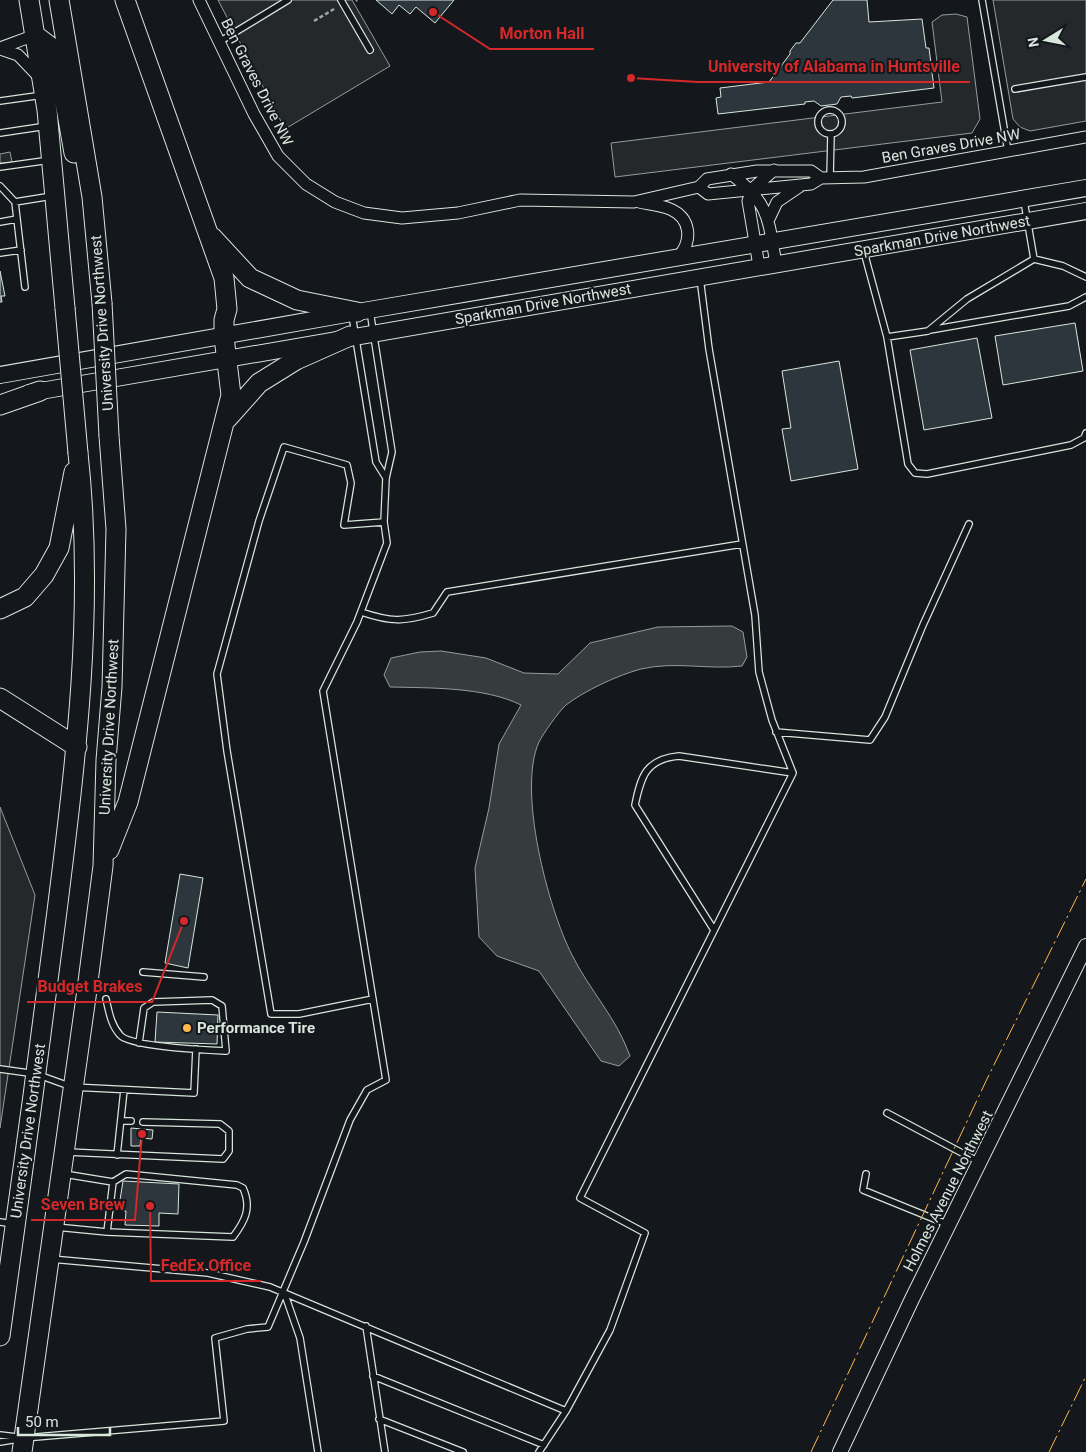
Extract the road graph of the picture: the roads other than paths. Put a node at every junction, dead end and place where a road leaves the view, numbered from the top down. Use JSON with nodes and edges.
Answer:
{"nodes":[{"id":1,"x":29,"y":0,"type":"edge"},
{"id":2,"x":59,"y":0,"type":"edge"},
{"id":3,"x":125,"y":0,"type":"edge"},
{"id":4,"x":199,"y":0,"type":"edge"},
{"id":5,"x":288,"y":0,"type":"edge"},
{"id":6,"x":341,"y":0,"type":"edge"},
{"id":7,"x":982,"y":0,"type":"edge"},
{"id":8,"x":35,"y":35,"type":"junction"},
{"id":9,"x":219,"y":42,"type":"junction"},
{"id":10,"x":0,"y":49,"type":"edge"},
{"id":11,"x":370,"y":50,"type":"dead end"},
{"id":12,"x":1086,"y":78,"type":"edge"},
{"id":13,"x":1016,"y":89,"type":"dead end"},
{"id":14,"x":45,"y":90,"type":"junction"},
{"id":15,"x":0,"y":101,"type":"edge"},
{"id":16,"x":49,"y":126,"type":"junction"},
{"id":17,"x":0,"y":133,"type":"edge"},
{"id":18,"x":832,"y":134,"type":"junction"},
{"id":19,"x":1086,"y":137,"type":"edge"},
{"id":20,"x":1008,"y":151,"type":"junction"},
{"id":21,"x":52,"y":159,"type":"junction"},
{"id":22,"x":0,"y":167,"type":"edge"},
{"id":23,"x":774,"y":170,"type":"junction"},
{"id":24,"x":731,"y":174,"type":"junction"},
{"id":25,"x":826,"y":178,"type":"junction"},
{"id":26,"x":802,"y":185,"type":"junction"},
{"id":27,"x":0,"y":186,"type":"edge"},
{"id":28,"x":700,"y":187,"type":"junction"},
{"id":29,"x":1086,"y":188,"type":"edge"},
{"id":30,"x":752,"y":189,"type":"junction"},
{"id":31,"x":56,"y":196,"type":"junction"},
{"id":32,"x":92,"y":197,"type":"junction"},
{"id":33,"x":1024,"y":199,"type":"junction"},
{"id":34,"x":15,"y":202,"type":"junction"},
{"id":35,"x":634,"y":202,"type":"junction"},
{"id":36,"x":1086,"y":211,"type":"edge"},
{"id":37,"x":17,"y":219,"type":"junction"},
{"id":38,"x":768,"y":221,"type":"junction"},
{"id":39,"x":1027,"y":221,"type":"junction"},
{"id":40,"x":0,"y":222,"type":"edge"},
{"id":41,"x":206,"y":230,"type":"junction"},
{"id":42,"x":764,"y":243,"type":"junction"},
{"id":43,"x":863,"y":249,"type":"junction"},
{"id":44,"x":21,"y":250,"type":"junction"},
{"id":45,"x":0,"y":253,"type":"edge"},
{"id":46,"x":678,"y":257,"type":"junction"},
{"id":47,"x":1034,"y":259,"type":"junction"},
{"id":48,"x":776,"y":264,"type":"junction"},
{"id":49,"x":760,"y":266,"type":"junction"},
{"id":50,"x":700,"y":276,"type":"junction"},
{"id":51,"x":1086,"y":277,"type":"edge"},
{"id":52,"x":26,"y":287,"type":"dead end"},
{"id":53,"x":1086,"y":298,"type":"edge"},
{"id":54,"x":359,"y":311,"type":"junction"},
{"id":55,"x":928,"y":331,"type":"junction"},
{"id":56,"x":373,"y":332,"type":"junction"},
{"id":57,"x":353,"y":336,"type":"junction"},
{"id":58,"x":224,"y":337,"type":"junction"},
{"id":59,"x":887,"y":337,"type":"junction"},
{"id":60,"x":227,"y":360,"type":"junction"},
{"id":61,"x":0,"y":375,"type":"edge"},
{"id":62,"x":40,"y":391,"type":"junction"},
{"id":63,"x":0,"y":398,"type":"edge"},
{"id":64,"x":0,"y":405,"type":"edge"},
{"id":65,"x":224,"y":422,"type":"junction"},
{"id":66,"x":1086,"y":433,"type":"edge"},
{"id":67,"x":78,"y":453,"type":"junction"},
{"id":68,"x":386,"y":478,"type":"junction"},
{"id":69,"x":384,"y":522,"type":"junction"},
{"id":70,"x":969,"y":524,"type":"dead end"},
{"id":71,"x":742,"y":544,"type":"junction"},
{"id":72,"x":0,"y":609,"type":"edge"},
{"id":73,"x":361,"y":612,"type":"junction"},
{"id":74,"x":0,"y":698,"type":"edge"},
{"id":75,"x":776,"y":732,"type":"junction"},
{"id":76,"x":78,"y":747,"type":"junction"},
{"id":77,"x":793,"y":774,"type":"junction"},
{"id":78,"x":103,"y":866,"type":"junction"},
{"id":79,"x":714,"y":930,"type":"junction"},
{"id":80,"x":1086,"y":946,"type":"edge"},
{"id":81,"x":143,"y":972,"type":"dead end"},
{"id":82,"x":204,"y":977,"type":"dead end"},
{"id":83,"x":106,"y":999,"type":"dead end"},
{"id":84,"x":374,"y":999,"type":"junction"},
{"id":85,"x":139,"y":1043,"type":"junction"},
{"id":86,"x":196,"y":1048,"type":"junction"},
{"id":87,"x":0,"y":1069,"type":"edge"},
{"id":88,"x":36,"y":1074,"type":"junction"},
{"id":89,"x":72,"y":1087,"type":"junction"},
{"id":90,"x":124,"y":1090,"type":"junction"},
{"id":91,"x":887,"y":1113,"type":"dead end"},
{"id":92,"x":120,"y":1121,"type":"junction"},
{"id":93,"x":130,"y":1121,"type":"dead end"},
{"id":94,"x":143,"y":1122,"type":"dead end"},
{"id":95,"x":64,"y":1152,"type":"junction"},
{"id":96,"x":117,"y":1156,"type":"junction"},
{"id":97,"x":980,"y":1162,"type":"junction"},
{"id":98,"x":61,"y":1174,"type":"junction"},
{"id":99,"x":866,"y":1174,"type":"dead end"},
{"id":100,"x":113,"y":1182,"type":"junction"},
{"id":101,"x":8,"y":1223,"type":"edge"},
{"id":102,"x":949,"y":1226,"type":"junction"},
{"id":103,"x":54,"y":1227,"type":"junction"},
{"id":104,"x":107,"y":1232,"type":"junction"},
{"id":105,"x":49,"y":1258,"type":"junction"},
{"id":106,"x":284,"y":1292,"type":"junction"},
{"id":107,"x":366,"y":1326,"type":"junction"},
{"id":108,"x":0,"y":1331,"type":"edge"},
{"id":109,"x":373,"y":1376,"type":"junction"},
{"id":110,"x":566,"y":1410,"type":"junction"},
{"id":111,"x":379,"y":1419,"type":"junction"},
{"id":112,"x":0,"y":1435,"type":"edge"},
{"id":113,"x":0,"y":1442,"type":"edge"},
{"id":114,"x":23,"y":1445,"type":"edge"},
{"id":115,"x":544,"y":1445,"type":"junction"},
{"id":116,"x":318,"y":1452,"type":"edge"},
{"id":117,"x":385,"y":1452,"type":"edge"},
{"id":118,"x":463,"y":1452,"type":"edge"},
{"id":119,"x":539,"y":1452,"type":"edge"},
{"id":120,"x":840,"y":1452,"type":"edge"}],
"edges":[{"from":1,"to":8,"type":"highway","name":"University Drive Northwest"},
{"from":2,"to":32,"type":"highway","name":"University Drive Northwest"},
{"from":3,"to":41,"type":"highway"},
{"from":4,"to":9,"type":"street","name":"Ben Graves Drive NW"},
{"from":5,"to":9,"type":"lane"},
{"from":6,"to":11,"type":"lane"},
{"from":7,"to":20,"type":"lane"},
{"from":8,"to":10,"type":"street"},
{"from":8,"to":14,"type":"highway","name":"University Drive Northwest"},
{"from":8,"to":32,"type":"highway"},
{"from":9,"to":35,"type":"street","name":"Ben Graves Drive NW"},
{"from":10,"to":14,"type":"street"},
{"from":12,"to":13,"type":"lane"},
{"from":14,"to":15,"type":"lane"},
{"from":14,"to":16,"type":"highway","name":"University Drive Northwest"},
{"from":16,"to":17,"type":"lane"},
{"from":16,"to":21,"type":"highway","name":"University Drive Northwest"},
{"from":18,"to":18,"type":"lane"},
{"from":18,"to":25,"type":"lane"},
{"from":19,"to":20,"type":"street","name":"Ben Graves Drive NW"},
{"from":20,"to":25,"type":"street","name":"Ben Graves Drive NW"},
{"from":21,"to":22,"type":"lane"},
{"from":21,"to":31,"type":"highway","name":"University Drive Northwest"},
{"from":23,"to":24,"type":"street","name":"Ben Graves Drive NW"},
{"from":23,"to":25,"type":"street","name":"Ben Graves Drive NW"},
{"from":23,"to":30,"type":"street"},
{"from":24,"to":28,"type":"street","name":"Ben Graves Drive NW"},
{"from":24,"to":30,"type":"street"},
{"from":25,"to":26,"type":"street","name":"Ben Graves Drive NW"},
{"from":26,"to":30,"type":"street","name":"Ben Graves Drive NW"},
{"from":26,"to":38,"type":"street"},
{"from":27,"to":34,"type":"lane"},
{"from":28,"to":30,"type":"street","name":"Ben Graves Drive NW"},
{"from":28,"to":35,"type":"street","name":"Ben Graves Drive NW"},
{"from":29,"to":33,"type":"main road","name":"Sparkman Drive Northwest"},
{"from":30,"to":38,"type":"street"},
{"from":30,"to":42,"type":"street"},
{"from":31,"to":34,"type":"lane"},
{"from":31,"to":67,"type":"highway","name":"University Drive Northwest","bridge":true},
{"from":32,"to":78,"type":"highway","name":"University Drive Northwest","bridge":true},
{"from":33,"to":39,"type":"lane"},
{"from":33,"to":42,"type":"main road","name":"Sparkman Drive Northwest"},
{"from":34,"to":37,"type":"lane"},
{"from":35,"to":46,"type":"street"},
{"from":36,"to":39,"type":"main road","name":"Sparkman Drive Northwest"},
{"from":37,"to":40,"type":"lane"},
{"from":37,"to":44,"type":"lane"},
{"from":38,"to":42,"type":"street"},
{"from":39,"to":43,"type":"main road","name":"Sparkman Drive Northwest"},
{"from":39,"to":47,"type":"lane"},
{"from":41,"to":54,"type":"highway"},
{"from":41,"to":58,"type":"highway"},
{"from":42,"to":46,"type":"main road","name":"Sparkman Drive Northwest"},
{"from":42,"to":48,"type":"street"},
{"from":42,"to":49,"type":"street"},
{"from":43,"to":48,"type":"main road","name":"Sparkman Drive Northwest"},
{"from":43,"to":59,"type":"lane"},
{"from":44,"to":45,"type":"lane"},
{"from":44,"to":52,"type":"lane"},
{"from":46,"to":54,"type":"main road","name":"Sparkman Drive Northwest"},
{"from":47,"to":51,"type":"lane"},
{"from":47,"to":55,"type":"lane"},
{"from":48,"to":49,"type":"main road","name":"Sparkman Drive Northwest"},
{"from":49,"to":50,"type":"main road","name":"Sparkman Drive Northwest"},
{"from":50,"to":56,"type":"main road","name":"Sparkman Drive Northwest"},
{"from":50,"to":71,"type":"lane"},
{"from":53,"to":55,"type":"lane"},
{"from":54,"to":56,"type":"lane"},
{"from":54,"to":57,"type":"lane"},
{"from":54,"to":58,"type":"main road","name":"Sparkman Drive Northwest"},
{"from":55,"to":59,"type":"lane"},
{"from":56,"to":57,"type":"main road","name":"Sparkman Drive Northwest"},
{"from":56,"to":68,"type":"lane"},
{"from":57,"to":60,"type":"main road","name":"Sparkman Drive Northwest"},
{"from":57,"to":65,"type":"highway"},
{"from":57,"to":68,"type":"lane"},
{"from":58,"to":60,"type":"highway"},
{"from":58,"to":61,"type":"main road","name":"Sparkman Drive Northwest"},
{"from":59,"to":66,"type":"lane"},
{"from":60,"to":62,"type":"main road","name":"Sparkman Drive Northwest"},
{"from":60,"to":65,"type":"highway"},
{"from":62,"to":63,"type":"main road","name":"Sparkman Drive Northwest"},
{"from":62,"to":64,"type":"highway"},
{"from":65,"to":78,"type":"highway"},
{"from":67,"to":72,"type":"highway"},
{"from":67,"to":76,"type":"highway","name":"University Drive Northwest"},
{"from":68,"to":69,"type":"lane"},
{"from":69,"to":73,"type":"lane"},
{"from":69,"to":84,"type":"lane"},
{"from":70,"to":75,"type":"lane"},
{"from":71,"to":73,"type":"lane"},
{"from":71,"to":75,"type":"lane"},
{"from":73,"to":84,"type":"lane"},
{"from":74,"to":76,"type":"highway"},
{"from":75,"to":77,"type":"lane"},
{"from":76,"to":88,"type":"highway","name":"University Drive Northwest"},
{"from":77,"to":79,"type":"lane"},
{"from":77,"to":79,"type":"lane"},
{"from":78,"to":89,"type":"highway","name":"University Drive Northwest"},
{"from":79,"to":110,"type":"lane"},
{"from":80,"to":97,"type":"street","name":"Holmes Avenue Northwest"},
{"from":81,"to":82,"type":"lane"},
{"from":83,"to":85,"type":"lane"},
{"from":84,"to":106,"type":"lane"},
{"from":85,"to":86,"type":"lane"},
{"from":85,"to":86,"type":"lane"},
{"from":86,"to":90,"type":"lane"},
{"from":87,"to":88,"type":"lane"},
{"from":88,"to":89,"type":"lane"},
{"from":88,"to":101,"type":"highway","name":"University Drive Northwest"},
{"from":89,"to":90,"type":"lane"},
{"from":89,"to":95,"type":"highway","name":"University Drive Northwest"},
{"from":90,"to":92,"type":"lane"},
{"from":91,"to":97,"type":"lane"},
{"from":92,"to":93,"type":"lane"},
{"from":92,"to":96,"type":"lane"},
{"from":94,"to":96,"type":"lane"},
{"from":95,"to":96,"type":"lane"},
{"from":95,"to":98,"type":"highway","name":"University Drive Northwest"},
{"from":97,"to":102,"type":"street","name":"Holmes Avenue Northwest"},
{"from":98,"to":100,"type":"lane"},
{"from":98,"to":103,"type":"highway","name":"University Drive Northwest"},
{"from":99,"to":102,"type":"lane"},
{"from":100,"to":104,"type":"lane"},
{"from":100,"to":104,"type":"lane"},
{"from":101,"to":108,"type":"highway","name":"University Drive Northwest"},
{"from":102,"to":120,"type":"street","name":"Holmes Avenue Northwest"},
{"from":103,"to":104,"type":"lane"},
{"from":103,"to":105,"type":"highway","name":"University Drive Northwest"},
{"from":105,"to":106,"type":"lane"},
{"from":105,"to":114,"type":"highway","name":"University Drive Northwest"},
{"from":106,"to":107,"type":"lane"},
{"from":106,"to":114,"type":"lane"},
{"from":106,"to":116,"type":"lane"},
{"from":107,"to":109,"type":"lane"},
{"from":107,"to":110,"type":"lane"},
{"from":109,"to":111,"type":"lane"},
{"from":109,"to":115,"type":"lane"},
{"from":110,"to":115,"type":"lane"},
{"from":111,"to":117,"type":"lane"},
{"from":111,"to":118,"type":"lane"},
{"from":112,"to":114,"type":"lane"},
{"from":113,"to":114,"type":"lane"},
{"from":115,"to":119,"type":"lane"}]}
